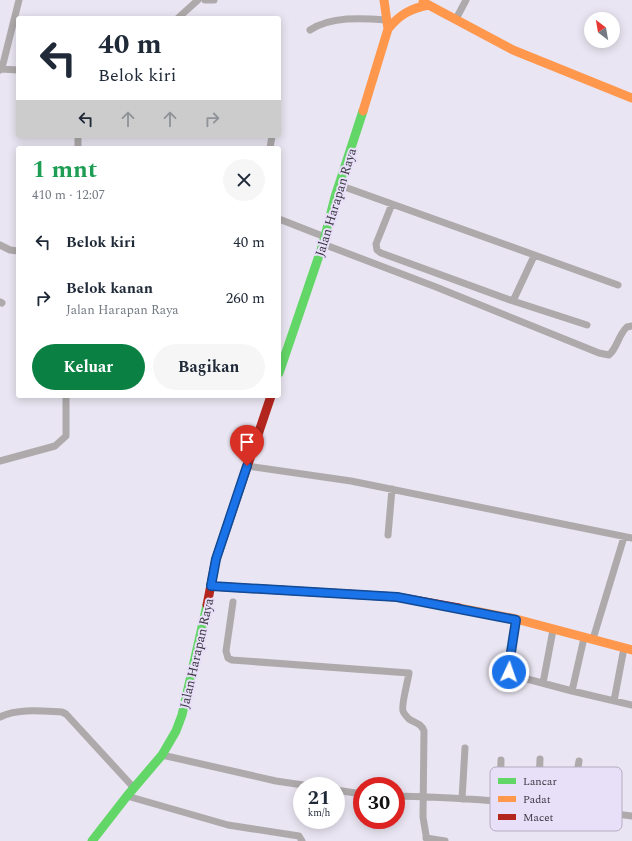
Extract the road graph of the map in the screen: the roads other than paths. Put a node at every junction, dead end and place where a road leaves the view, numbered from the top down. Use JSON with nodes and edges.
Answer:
{"nodes":[{"id":1,"x":19,"y":0,"type":"edge"},
{"id":2,"x":198,"y":0,"type":"edge"},
{"id":3,"x":205,"y":0,"type":"edge"},
{"id":4,"x":214,"y":0,"type":"edge"},
{"id":5,"x":384,"y":0,"type":"edge"},
{"id":6,"x":419,"y":0,"type":"edge"},
{"id":7,"x":466,"y":0,"type":"edge"},
{"id":8,"x":430,"y":5,"type":"junction"},
{"id":9,"x":180,"y":16,"type":"edge"},
{"id":10,"x":456,"y":20,"type":"junction"},
{"id":11,"x":387,"y":25,"type":"junction"},
{"id":12,"x":310,"y":30,"type":"dead end"},
{"id":13,"x":2,"y":54,"type":"edge"},
{"id":14,"x":1,"y":69,"type":"edge"},
{"id":15,"x":16,"y":70,"type":"edge"},
{"id":16,"x":632,"y":98,"type":"edge"},
{"id":17,"x":339,"y":185,"type":"junction"},
{"id":18,"x":392,"y":204,"type":"junction"},
{"id":19,"x":281,"y":220,"type":"edge"},
{"id":20,"x":324,"y":241,"type":"junction"},
{"id":21,"x":0,"y":245,"type":"edge"},
{"id":22,"x":16,"y":251,"type":"edge"},
{"id":23,"x":534,"y":256,"type":"junction"},
{"id":24,"x":618,"y":285,"type":"dead end"},
{"id":25,"x":513,"y":301,"type":"junction"},
{"id":26,"x":587,"y":325,"type":"dead end"},
{"id":27,"x":632,"y":326,"type":"edge"},
{"id":28,"x":281,"y":367,"type":"edge"},
{"id":29,"x":66,"y":398,"type":"edge"},
{"id":30,"x":270,"y":398,"type":"edge"},
{"id":31,"x":0,"y":461,"type":"edge"},
{"id":32,"x":247,"y":466,"type":"junction"},
{"id":33,"x":392,"y":489,"type":"junction"},
{"id":34,"x":388,"y":535,"type":"dead end"},
{"id":35,"x":624,"y":537,"type":"junction"},
{"id":36,"x":632,"y":538,"type":"edge"},
{"id":37,"x":211,"y":586,"type":"junction"},
{"id":38,"x":234,"y":602,"type":"dead end"},
{"id":39,"x":516,"y":620,"type":"junction"},
{"id":40,"x":553,"y":630,"type":"junction"},
{"id":41,"x":589,"y":638,"type":"junction"},
{"id":42,"x":628,"y":649,"type":"edge"},
{"id":43,"x":543,"y":684,"type":"junction"},
{"id":44,"x":572,"y":691,"type":"junction"},
{"id":45,"x":614,"y":701,"type":"junction"},
{"id":46,"x":632,"y":705,"type":"edge"},
{"id":47,"x":0,"y":717,"type":"edge"},
{"id":48,"x":465,"y":748,"type":"dead end"},
{"id":49,"x":162,"y":755,"type":"junction"},
{"id":50,"x":540,"y":759,"type":"dead end"},
{"id":51,"x":501,"y":760,"type":"dead end"},
{"id":52,"x":579,"y":761,"type":"dead end"},
{"id":53,"x":501,"y":767,"type":"edge"},
{"id":54,"x":540,"y":767,"type":"edge"},
{"id":55,"x":578,"y":767,"type":"edge"},
{"id":56,"x":293,"y":784,"type":"edge"},
{"id":57,"x":134,"y":788,"type":"junction"},
{"id":58,"x":127,"y":796,"type":"junction"},
{"id":59,"x":405,"y":796,"type":"edge"},
{"id":60,"x":424,"y":796,"type":"junction"},
{"id":61,"x":462,"y":799,"type":"junction"},
{"id":62,"x":490,"y":801,"type":"edge"},
{"id":63,"x":622,"y":815,"type":"edge"},
{"id":64,"x":632,"y":816,"type":"edge"},
{"id":65,"x":426,"y":840,"type":"edge"},
{"id":66,"x":92,"y":841,"type":"edge"},
{"id":67,"x":302,"y":841,"type":"edge"},
{"id":68,"x":445,"y":841,"type":"edge"}],
"edges":[{"from":1,"to":13,"type":"street"},
{"from":2,"to":9,"type":"street"},
{"from":3,"to":4,"type":"street"},
{"from":5,"to":11,"type":"main road"},
{"from":6,"to":8,"type":"main road"},
{"from":7,"to":10,"type":"street"},
{"from":8,"to":10,"type":"main road"},
{"from":8,"to":11,"type":"main road"},
{"from":10,"to":16,"type":"main road"},
{"from":11,"to":12,"type":"street"},
{"from":11,"to":17,"type":"main road","name":"Jalan Harapan Raya"},
{"from":13,"to":14,"type":"street"},
{"from":14,"to":15,"type":"street"},
{"from":17,"to":18,"type":"street"},
{"from":17,"to":20,"type":"main road","name":"Jalan Harapan Raya"},
{"from":18,"to":23,"type":"street"},
{"from":18,"to":25,"type":"street"},
{"from":19,"to":20,"type":"street"},
{"from":20,"to":27,"type":"street"},
{"from":20,"to":28,"type":"main road","name":"Jalan Harapan Raya"},
{"from":21,"to":22,"type":"street"},
{"from":23,"to":24,"type":"street"},
{"from":23,"to":25,"type":"street"},
{"from":25,"to":26,"type":"street"},
{"from":29,"to":31,"type":"street"},
{"from":30,"to":32,"type":"main road","name":"Jalan Harapan Raya"},
{"from":32,"to":33,"type":"street"},
{"from":32,"to":37,"type":"main road","name":"Jalan Harapan Raya"},
{"from":33,"to":34,"type":"street"},
{"from":33,"to":35,"type":"street"},
{"from":35,"to":36,"type":"street"},
{"from":35,"to":41,"type":"street"},
{"from":37,"to":39,"type":"main road"},
{"from":37,"to":49,"type":"main road","name":"Jalan Harapan Raya"},
{"from":38,"to":60,"type":"street"},
{"from":39,"to":40,"type":"main road"},
{"from":39,"to":43,"type":"street"},
{"from":40,"to":41,"type":"main road"},
{"from":40,"to":43,"type":"street"},
{"from":41,"to":42,"type":"main road"},
{"from":41,"to":44,"type":"street"},
{"from":42,"to":45,"type":"street"},
{"from":43,"to":44,"type":"street"},
{"from":44,"to":45,"type":"street"},
{"from":45,"to":46,"type":"street"},
{"from":47,"to":57,"type":"street"},
{"from":48,"to":61,"type":"street"},
{"from":49,"to":56,"type":"street"},
{"from":49,"to":57,"type":"main road","name":"Jalan Harapan Raya"},
{"from":50,"to":54,"type":"street"},
{"from":51,"to":53,"type":"street"},
{"from":52,"to":55,"type":"street"},
{"from":57,"to":58,"type":"main road","name":"Jalan Harapan Raya"},
{"from":58,"to":66,"type":"main road","name":"Jalan Harapan Raya"},
{"from":58,"to":67,"type":"street"},
{"from":59,"to":60,"type":"street"},
{"from":60,"to":61,"type":"street"},
{"from":60,"to":65,"type":"street"},
{"from":61,"to":62,"type":"street"},
{"from":63,"to":64,"type":"street"},
{"from":65,"to":68,"type":"street"}]}
